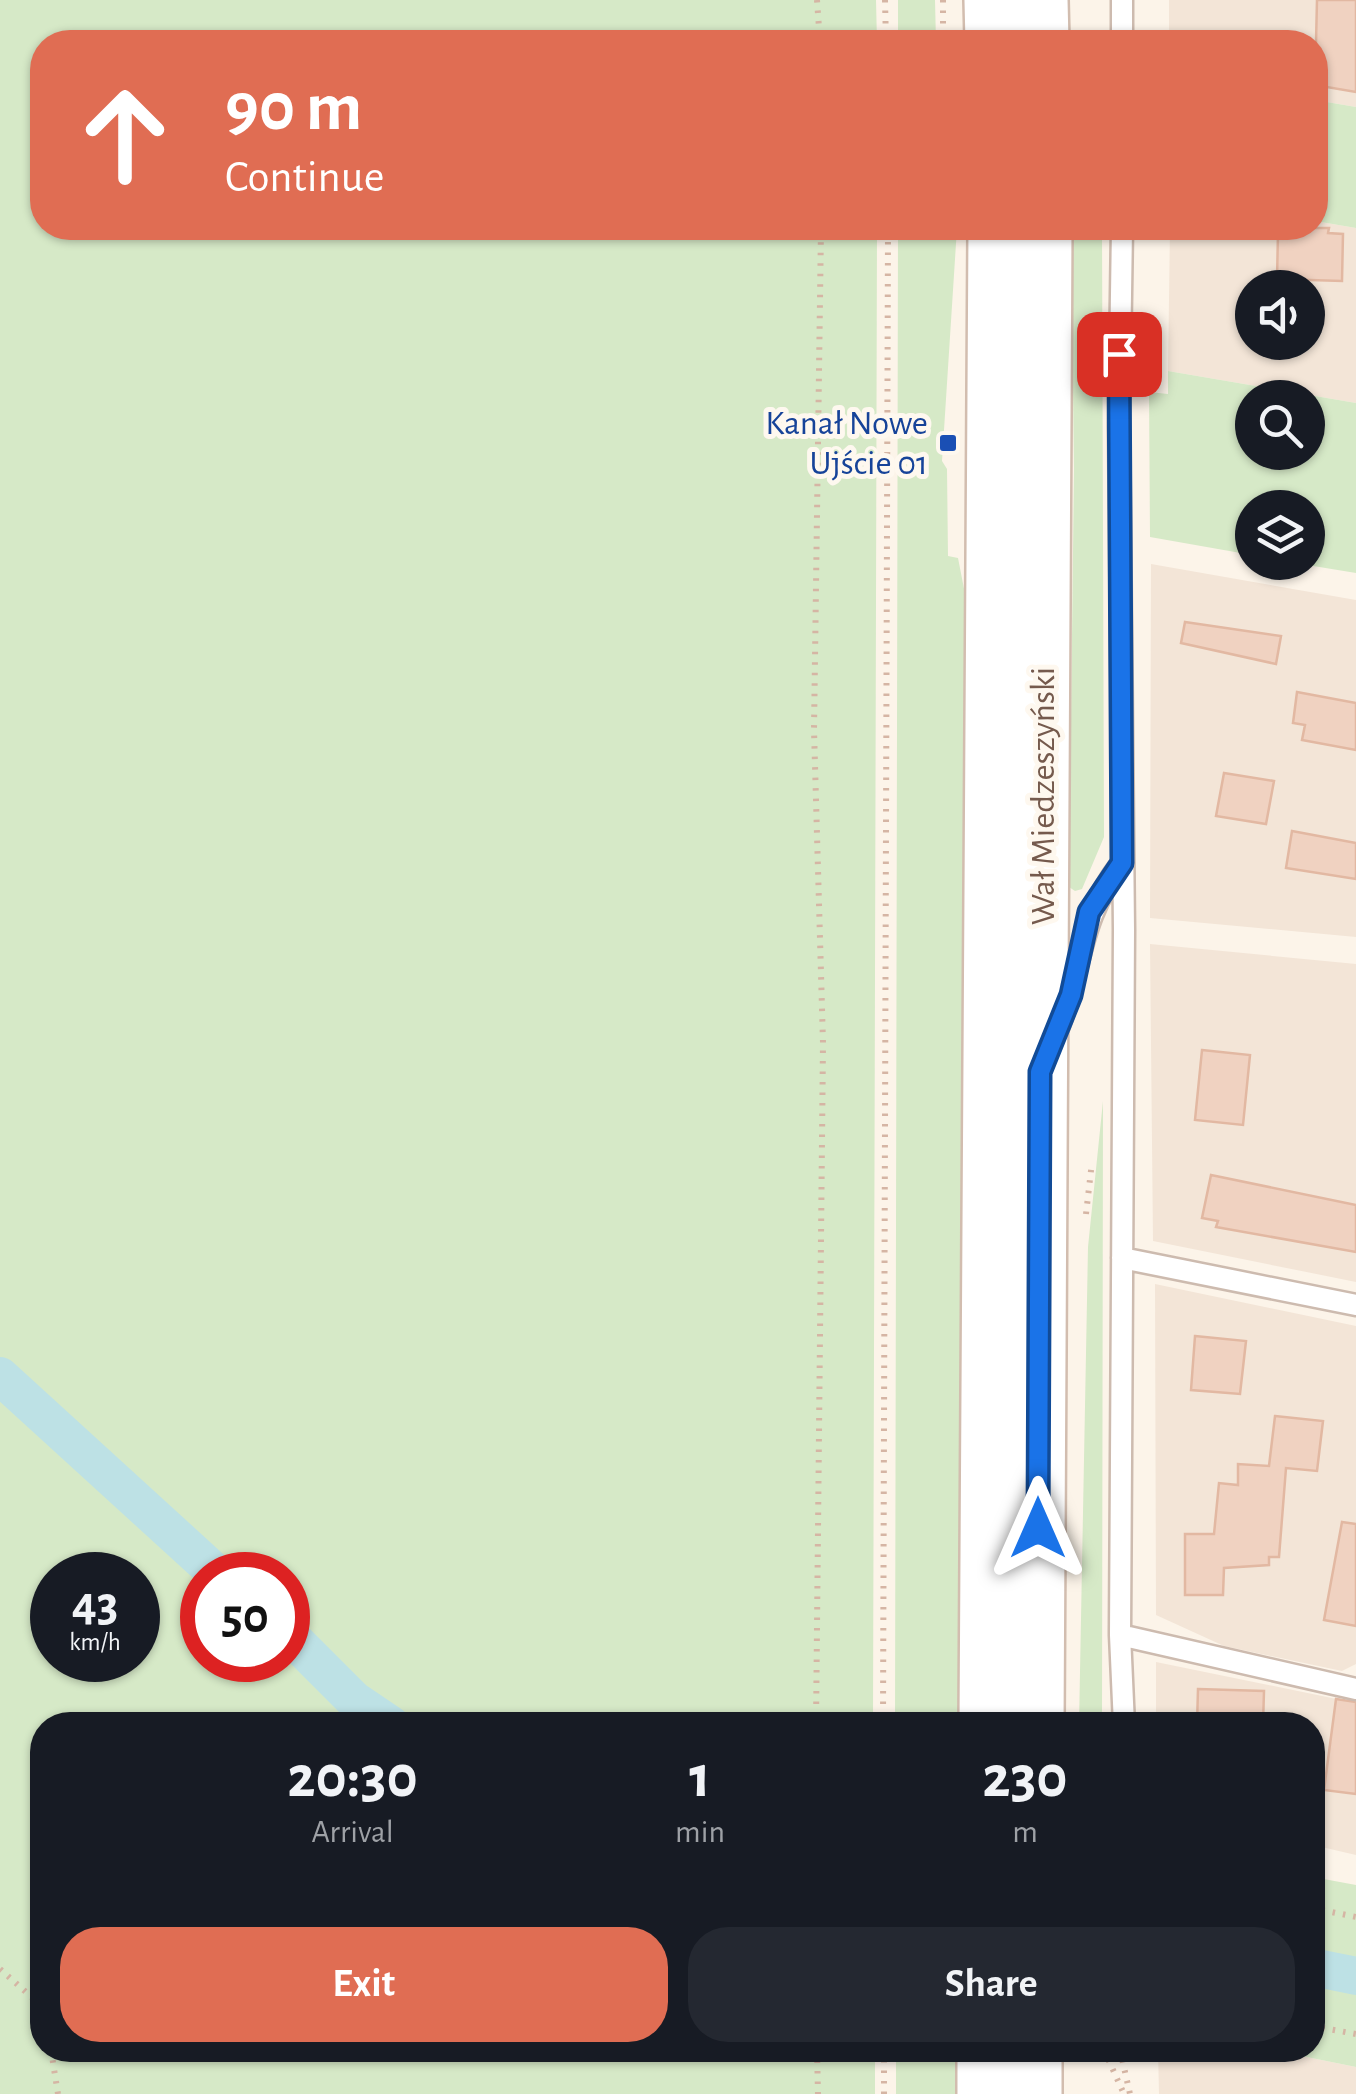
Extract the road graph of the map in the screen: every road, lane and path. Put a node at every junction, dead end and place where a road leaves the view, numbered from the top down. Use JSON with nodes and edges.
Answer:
{"nodes":[{"id":1,"x":817,"y":0,"type":"edge"},
{"id":2,"x":885,"y":0,"type":"edge"},
{"id":3,"x":943,"y":0,"type":"edge"},
{"id":4,"x":992,"y":0,"type":"edge"},
{"id":5,"x":1040,"y":0,"type":"edge"},
{"id":6,"x":1122,"y":0,"type":"edge"},
{"id":7,"x":819,"y":30,"type":"edge"},
{"id":8,"x":886,"y":30,"type":"edge"},
{"id":9,"x":943,"y":30,"type":"edge"},
{"id":10,"x":993,"y":30,"type":"edge"},
{"id":11,"x":1041,"y":30,"type":"edge"},
{"id":12,"x":1122,"y":30,"type":"edge"},
{"id":13,"x":821,"y":240,"type":"edge"},
{"id":14,"x":888,"y":240,"type":"edge"},
{"id":15,"x":996,"y":240,"type":"edge"},
{"id":16,"x":1044,"y":240,"type":"edge"},
{"id":17,"x":1122,"y":240,"type":"edge"},
{"id":18,"x":1122,"y":863,"type":"junction"},
{"id":19,"x":1040,"y":1072,"type":"junction"},
{"id":20,"x":1122,"y":1258,"type":"junction"},
{"id":21,"x":1356,"y":1306,"type":"edge"},
{"id":22,"x":1120,"y":1636,"type":"junction"},
{"id":23,"x":1356,"y":1689,"type":"edge"},
{"id":24,"x":816,"y":1712,"type":"edge"},
{"id":25,"x":882,"y":1712,"type":"edge"},
{"id":26,"x":988,"y":1712,"type":"edge"},
{"id":27,"x":1036,"y":1712,"type":"edge"},
{"id":28,"x":1123,"y":1712,"type":"edge"},
{"id":29,"x":1325,"y":1911,"type":"edge"},
{"id":30,"x":1356,"y":1917,"type":"edge"},
{"id":31,"x":0,"y":1970,"type":"edge"},
{"id":32,"x":30,"y":1996,"type":"edge"},
{"id":33,"x":1325,"y":2028,"type":"edge"},
{"id":34,"x":1356,"y":2034,"type":"edge"},
{"id":35,"x":53,"y":2062,"type":"edge"},
{"id":36,"x":817,"y":2062,"type":"edge"},
{"id":37,"x":884,"y":2062,"type":"edge"},
{"id":38,"x":985,"y":2062,"type":"edge"},
{"id":39,"x":1034,"y":2062,"type":"edge"},
{"id":40,"x":1110,"y":2062,"type":"edge"},
{"id":41,"x":1122,"y":2062,"type":"edge"},
{"id":42,"x":58,"y":2094,"type":"edge"},
{"id":43,"x":818,"y":2094,"type":"edge"},
{"id":44,"x":884,"y":2094,"type":"edge"},
{"id":45,"x":985,"y":2094,"type":"edge"},
{"id":46,"x":1034,"y":2094,"type":"edge"},
{"id":47,"x":1127,"y":2094,"type":"edge"}],
"edges":[{"from":1,"to":7,"type":"path"},
{"from":2,"to":8,"type":"path"},
{"from":3,"to":9,"type":"path"},
{"from":4,"to":10,"type":"main road"},
{"from":5,"to":11,"type":"main road"},
{"from":6,"to":12,"type":"lane"},
{"from":13,"to":24,"type":"path"},
{"from":14,"to":25,"type":"path"},
{"from":15,"to":26,"type":"main road","name":"Wał Miedzeszyński"},
{"from":16,"to":19,"type":"main road","name":"Wał Miedzeszyński"},
{"from":17,"to":18,"type":"lane"},
{"from":18,"to":19,"type":"lane"},
{"from":18,"to":20,"type":"lane"},
{"from":19,"to":27,"type":"main road","name":"Wał Miedzeszyński"},
{"from":20,"to":21,"type":"lane"},
{"from":20,"to":22,"type":"lane"},
{"from":22,"to":23,"type":"lane"},
{"from":22,"to":28,"type":"lane"},
{"from":29,"to":30,"type":"path"},
{"from":31,"to":32,"type":"path"},
{"from":33,"to":34,"type":"path"},
{"from":35,"to":42,"type":"path"},
{"from":36,"to":43,"type":"path"},
{"from":37,"to":44,"type":"path"},
{"from":38,"to":45,"type":"main road"},
{"from":39,"to":46,"type":"main road"},
{"from":40,"to":47,"type":"path"},
{"from":41,"to":47,"type":"path"}]}
